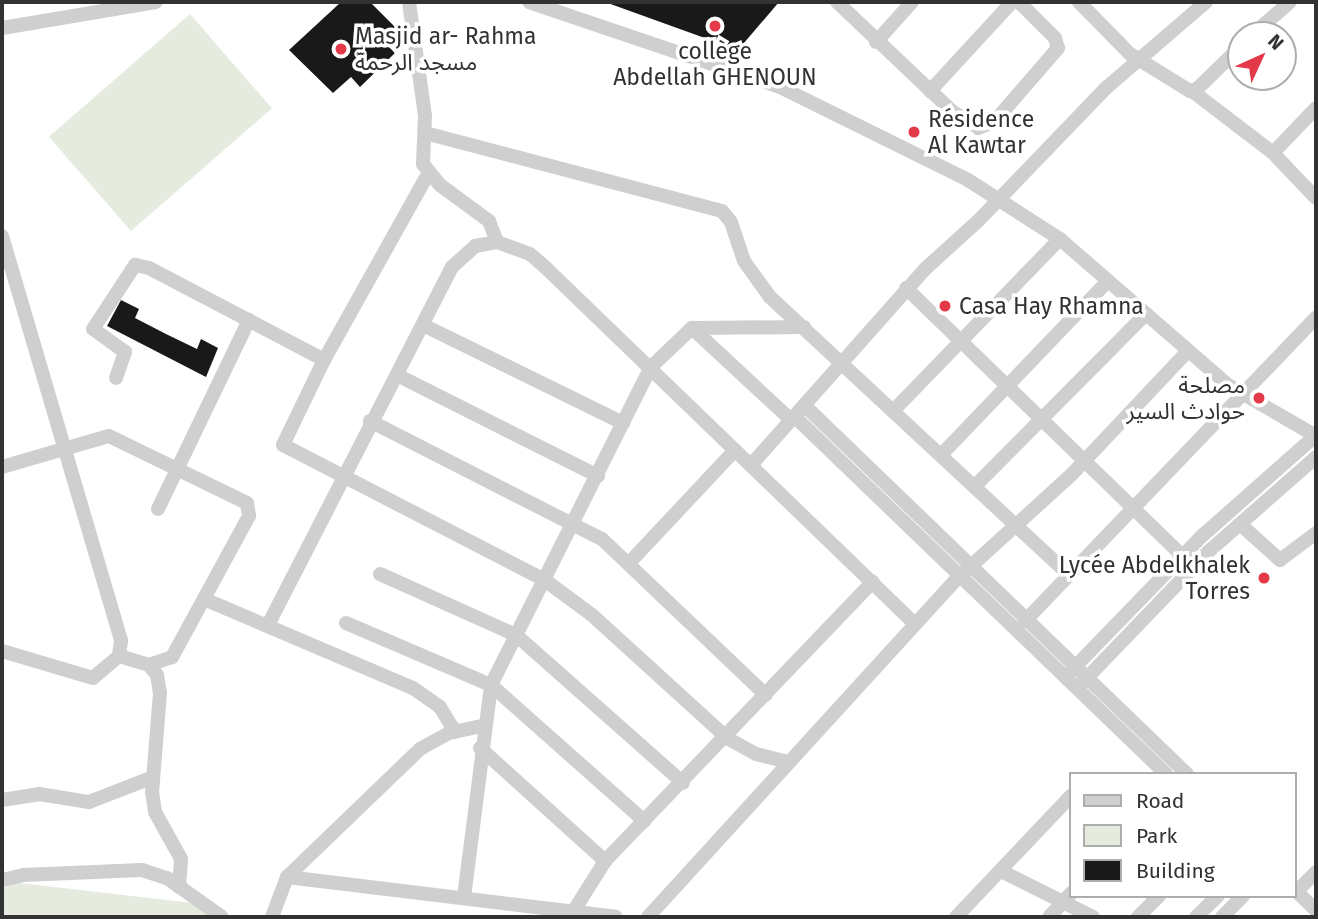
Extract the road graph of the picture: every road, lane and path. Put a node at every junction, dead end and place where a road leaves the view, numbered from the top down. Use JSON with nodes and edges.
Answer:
{"nodes":[{"id":1,"x":156,"y":2,"type":"edge"},
{"id":2,"x":410,"y":2,"type":"edge"},
{"id":3,"x":529,"y":2,"type":"edge"},
{"id":4,"x":837,"y":2,"type":"edge"},
{"id":5,"x":912,"y":2,"type":"edge"},
{"id":6,"x":1012,"y":2,"type":"edge"},
{"id":7,"x":1019,"y":2,"type":"edge"},
{"id":8,"x":1206,"y":2,"type":"edge"},
{"id":9,"x":1290,"y":2,"type":"edge"},
{"id":10,"x":1085,"y":4,"type":"edge"},
{"id":11,"x":91,"y":7,"type":"edge"},
{"id":12,"x":1268,"y":21,"type":"edge"},
{"id":13,"x":2,"y":28,"type":"edge"},
{"id":14,"x":876,"y":42,"type":"junction"},
{"id":15,"x":1227,"y":59,"type":"edge"},
{"id":16,"x":1139,"y":60,"type":"junction"},
{"id":17,"x":930,"y":91,"type":"junction"},
{"id":18,"x":1192,"y":91,"type":"junction"},
{"id":19,"x":1316,"y":108,"type":"edge"},
{"id":20,"x":425,"y":133,"type":"junction"},
{"id":21,"x":1272,"y":153,"type":"junction"},
{"id":22,"x":428,"y":174,"type":"junction"},
{"id":23,"x":1000,"y":198,"type":"junction"},
{"id":24,"x":1316,"y":198,"type":"edge"},
{"id":25,"x":2,"y":236,"type":"edge"},
{"id":26,"x":1060,"y":239,"type":"junction"},
{"id":27,"x":497,"y":242,"type":"junction"},
{"id":28,"x":1108,"y":281,"type":"junction"},
{"id":29,"x":906,"y":288,"type":"junction"},
{"id":30,"x":1146,"y":314,"type":"junction"},
{"id":31,"x":1316,"y":318,"type":"edge"},
{"id":32,"x":249,"y":320,"type":"junction"},
{"id":33,"x":423,"y":325,"type":"junction"},
{"id":34,"x":804,"y":327,"type":"junction"},
{"id":35,"x":692,"y":328,"type":"junction"},
{"id":36,"x":961,"y":341,"type":"junction"},
{"id":37,"x":1188,"y":351,"type":"junction"},
{"id":38,"x":324,"y":360,"type":"junction"},
{"id":39,"x":842,"y":360,"type":"junction"},
{"id":40,"x":651,"y":367,"type":"junction"},
{"id":41,"x":397,"y":375,"type":"junction"},
{"id":42,"x":117,"y":378,"type":"dead end"},
{"id":43,"x":1008,"y":386,"type":"junction"},
{"id":44,"x":1239,"y":393,"type":"junction"},
{"id":45,"x":895,"y":409,"type":"junction"},
{"id":46,"x":796,"y":413,"type":"junction"},
{"id":47,"x":1041,"y":417,"type":"junction"},
{"id":48,"x":370,"y":421,"type":"junction"},
{"id":49,"x":623,"y":423,"type":"junction"},
{"id":50,"x":1316,"y":435,"type":"edge"},
{"id":51,"x":64,"y":446,"type":"junction"},
{"id":52,"x":735,"y":450,"type":"junction"},
{"id":53,"x":943,"y":453,"type":"junction"},
{"id":54,"x":1316,"y":457,"type":"edge"},
{"id":55,"x":1086,"y":460,"type":"junction"},
{"id":56,"x":751,"y":465,"type":"junction"},
{"id":57,"x":2,"y":467,"type":"edge"},
{"id":58,"x":178,"y":468,"type":"junction"},
{"id":59,"x":598,"y":475,"type":"junction"},
{"id":60,"x":343,"y":477,"type":"junction"},
{"id":61,"x":976,"y":485,"type":"junction"},
{"id":62,"x":1133,"y":506,"type":"junction"},
{"id":63,"x":158,"y":509,"type":"dead end"},
{"id":64,"x":574,"y":523,"type":"junction"},
{"id":65,"x":1017,"y":524,"type":"junction"},
{"id":66,"x":1240,"y":524,"type":"junction"},
{"id":67,"x":1316,"y":533,"type":"edge"},
{"id":68,"x":1183,"y":556,"type":"junction"},
{"id":69,"x":629,"y":563,"type":"junction"},
{"id":70,"x":964,"y":572,"type":"junction"},
{"id":71,"x":380,"y":574,"type":"dead end"},
{"id":72,"x":1069,"y":575,"type":"junction"},
{"id":73,"x":546,"y":581,"type":"junction"},
{"id":74,"x":873,"y":582,"type":"junction"},
{"id":75,"x":204,"y":599,"type":"junction"},
{"id":76,"x":1025,"y":621,"type":"junction"},
{"id":77,"x":346,"y":623,"type":"dead end"},
{"id":78,"x":915,"y":624,"type":"junction"},
{"id":79,"x":268,"y":625,"type":"junction"},
{"id":80,"x":516,"y":635,"type":"junction"},
{"id":81,"x":2,"y":651,"type":"edge"},
{"id":82,"x":119,"y":656,"type":"junction"},
{"id":83,"x":149,"y":665,"type":"junction"},
{"id":84,"x":1070,"y":673,"type":"junction"},
{"id":85,"x":1086,"y":678,"type":"junction"},
{"id":86,"x":491,"y":685,"type":"junction"},
{"id":87,"x":1076,"y":689,"type":"junction"},
{"id":88,"x":766,"y":695,"type":"junction"},
{"id":89,"x":482,"y":726,"type":"junction"},
{"id":90,"x":455,"y":732,"type":"junction"},
{"id":91,"x":726,"y":738,"type":"junction"},
{"id":92,"x":480,"y":748,"type":"junction"},
{"id":93,"x":788,"y":762,"type":"junction"},
{"id":94,"x":1164,"y":772,"type":"edge"},
{"id":95,"x":1185,"y":772,"type":"edge"},
{"id":96,"x":151,"y":778,"type":"junction"},
{"id":97,"x":683,"y":783,"type":"junction"},
{"id":98,"x":1070,"y":797,"type":"edge"},
{"id":99,"x":2,"y":800,"type":"edge"},
{"id":100,"x":644,"y":821,"type":"junction"},
{"id":101,"x":605,"y":861,"type":"junction"},
{"id":102,"x":1001,"y":871,"type":"junction"},
{"id":103,"x":1316,"y":872,"type":"edge"},
{"id":104,"x":286,"y":877,"type":"junction"},
{"id":105,"x":2,"y":880,"type":"edge"},
{"id":106,"x":179,"y":887,"type":"junction"},
{"id":107,"x":1297,"y":890,"type":"edge"},
{"id":108,"x":1297,"y":892,"type":"edge"},
{"id":109,"x":464,"y":897,"type":"junction"},
{"id":110,"x":1067,"y":898,"type":"edge"},
{"id":111,"x":1156,"y":898,"type":"edge"},
{"id":112,"x":1212,"y":898,"type":"edge"},
{"id":113,"x":1241,"y":898,"type":"edge"},
{"id":114,"x":1316,"y":910,"type":"edge"},
{"id":115,"x":573,"y":912,"type":"junction"},
{"id":116,"x":222,"y":917,"type":"edge"},
{"id":117,"x":272,"y":917,"type":"edge"},
{"id":118,"x":616,"y":917,"type":"edge"},
{"id":119,"x":648,"y":917,"type":"edge"},
{"id":120,"x":956,"y":917,"type":"edge"},
{"id":121,"x":1049,"y":917,"type":"edge"},
{"id":122,"x":1093,"y":917,"type":"edge"},
{"id":123,"x":1138,"y":917,"type":"edge"},
{"id":124,"x":1196,"y":917,"type":"edge"},
{"id":125,"x":1222,"y":917,"type":"edge"}],
"edges":[{"from":1,"to":11,"type":"street"},
{"from":2,"to":20,"type":"street"},
{"from":3,"to":23,"type":"street"},
{"from":4,"to":14,"type":"street"},
{"from":5,"to":14,"type":"street"},
{"from":6,"to":17,"type":"street"},
{"from":7,"to":17,"type":"street"},
{"from":8,"to":16,"type":"street"},
{"from":9,"to":12,"type":"street"},
{"from":10,"to":16,"type":"street"},
{"from":11,"to":13,"type":"street"},
{"from":14,"to":17,"type":"street"},
{"from":15,"to":18,"type":"street"},
{"from":16,"to":18,"type":"street"},
{"from":16,"to":23,"type":"street"},
{"from":18,"to":21,"type":"street"},
{"from":19,"to":21,"type":"street"},
{"from":20,"to":22,"type":"street"},
{"from":20,"to":34,"type":"street"},
{"from":21,"to":24,"type":"street"},
{"from":22,"to":27,"type":"street"},
{"from":22,"to":38,"type":"street"},
{"from":23,"to":26,"type":"street"},
{"from":23,"to":29,"type":"street"},
{"from":25,"to":51,"type":"street"},
{"from":26,"to":28,"type":"street"},
{"from":26,"to":36,"type":"street"},
{"from":27,"to":33,"type":"street"},
{"from":27,"to":40,"type":"street"},
{"from":28,"to":30,"type":"street"},
{"from":28,"to":43,"type":"street"},
{"from":29,"to":36,"type":"street"},
{"from":29,"to":39,"type":"street"},
{"from":30,"to":37,"type":"street"},
{"from":30,"to":47,"type":"street"},
{"from":31,"to":44,"type":"street"},
{"from":32,"to":38,"type":"street"},
{"from":32,"to":42,"type":"street"},
{"from":32,"to":58,"type":"street"},
{"from":33,"to":41,"type":"street"},
{"from":33,"to":49,"type":"street"},
{"from":34,"to":35,"type":"street"},
{"from":34,"to":39,"type":"street"},
{"from":35,"to":40,"type":"street"},
{"from":35,"to":46,"type":"street"},
{"from":36,"to":43,"type":"street"},
{"from":36,"to":45,"type":"street"},
{"from":37,"to":44,"type":"street"},
{"from":37,"to":55,"type":"street"},
{"from":38,"to":60,"type":"street"},
{"from":39,"to":45,"type":"street"},
{"from":39,"to":46,"type":"street"},
{"from":40,"to":49,"type":"street"},
{"from":40,"to":52,"type":"street"},
{"from":41,"to":48,"type":"street"},
{"from":41,"to":59,"type":"street"},
{"from":43,"to":47,"type":"street"},
{"from":43,"to":53,"type":"street"},
{"from":44,"to":50,"type":"street"},
{"from":44,"to":62,"type":"street"},
{"from":45,"to":53,"type":"street"},
{"from":46,"to":56,"type":"street"},
{"from":46,"to":70,"type":"street"},
{"from":47,"to":55,"type":"street"},
{"from":47,"to":61,"type":"street"},
{"from":48,"to":60,"type":"street"},
{"from":48,"to":64,"type":"street"},
{"from":49,"to":59,"type":"street"},
{"from":50,"to":68,"type":"street"},
{"from":51,"to":57,"type":"street"},
{"from":51,"to":58,"type":"street"},
{"from":51,"to":82,"type":"street"},
{"from":52,"to":56,"type":"street"},
{"from":52,"to":69,"type":"street"},
{"from":53,"to":61,"type":"street"},
{"from":54,"to":66,"type":"street"},
{"from":55,"to":62,"type":"street"},
{"from":55,"to":65,"type":"street"},
{"from":56,"to":74,"type":"street"},
{"from":58,"to":63,"type":"street"},
{"from":58,"to":75,"type":"street"},
{"from":59,"to":64,"type":"street"},
{"from":60,"to":73,"type":"street"},
{"from":60,"to":79,"type":"street"},
{"from":61,"to":65,"type":"street"},
{"from":62,"to":68,"type":"street"},
{"from":62,"to":72,"type":"street"},
{"from":64,"to":69,"type":"street"},
{"from":64,"to":73,"type":"street"},
{"from":65,"to":70,"type":"street"},
{"from":65,"to":72,"type":"street"},
{"from":66,"to":67,"type":"street"},
{"from":66,"to":85,"type":"street"},
{"from":68,"to":84,"type":"street"},
{"from":69,"to":88,"type":"street"},
{"from":70,"to":76,"type":"street"},
{"from":70,"to":78,"type":"street"},
{"from":70,"to":84,"type":"street"},
{"from":71,"to":80,"type":"street"},
{"from":72,"to":76,"type":"street"},
{"from":73,"to":80,"type":"street"},
{"from":73,"to":91,"type":"street"},
{"from":74,"to":78,"type":"street"},
{"from":74,"to":88,"type":"street"},
{"from":75,"to":79,"type":"street"},
{"from":75,"to":83,"type":"street"},
{"from":76,"to":84,"type":"street"},
{"from":77,"to":86,"type":"street"},
{"from":78,"to":93,"type":"street"},
{"from":79,"to":90,"type":"street"},
{"from":80,"to":86,"type":"street"},
{"from":80,"to":97,"type":"street"},
{"from":81,"to":82,"type":"street"},
{"from":82,"to":83,"type":"street"},
{"from":83,"to":96,"type":"street"},
{"from":84,"to":85,"type":"street"},
{"from":84,"to":87,"type":"street"},
{"from":85,"to":87,"type":"street"},
{"from":85,"to":95,"type":"street"},
{"from":86,"to":89,"type":"street"},
{"from":86,"to":100,"type":"street"},
{"from":87,"to":94,"type":"street"},
{"from":88,"to":91,"type":"street"},
{"from":89,"to":90,"type":"street"},
{"from":89,"to":92,"type":"street"},
{"from":90,"to":104,"type":"street"},
{"from":91,"to":93,"type":"street"},
{"from":91,"to":97,"type":"street"},
{"from":92,"to":101,"type":"street"},
{"from":92,"to":109,"type":"street"},
{"from":93,"to":119,"type":"street"},
{"from":96,"to":99,"type":"street"},
{"from":96,"to":106,"type":"street"},
{"from":97,"to":100,"type":"street"},
{"from":98,"to":102,"type":"street"},
{"from":100,"to":101,"type":"street"},
{"from":101,"to":115,"type":"street"},
{"from":102,"to":110,"type":"street"},
{"from":102,"to":120,"type":"street"},
{"from":103,"to":107,"type":"street"},
{"from":104,"to":109,"type":"street"},
{"from":104,"to":117,"type":"street"},
{"from":105,"to":106,"type":"street"},
{"from":106,"to":116,"type":"street"},
{"from":108,"to":114,"type":"street"},
{"from":109,"to":115,"type":"street"},
{"from":110,"to":121,"type":"street"},
{"from":110,"to":122,"type":"street"},
{"from":111,"to":123,"type":"street"},
{"from":112,"to":124,"type":"street"},
{"from":113,"to":125,"type":"street"},
{"from":115,"to":118,"type":"street"}]}
